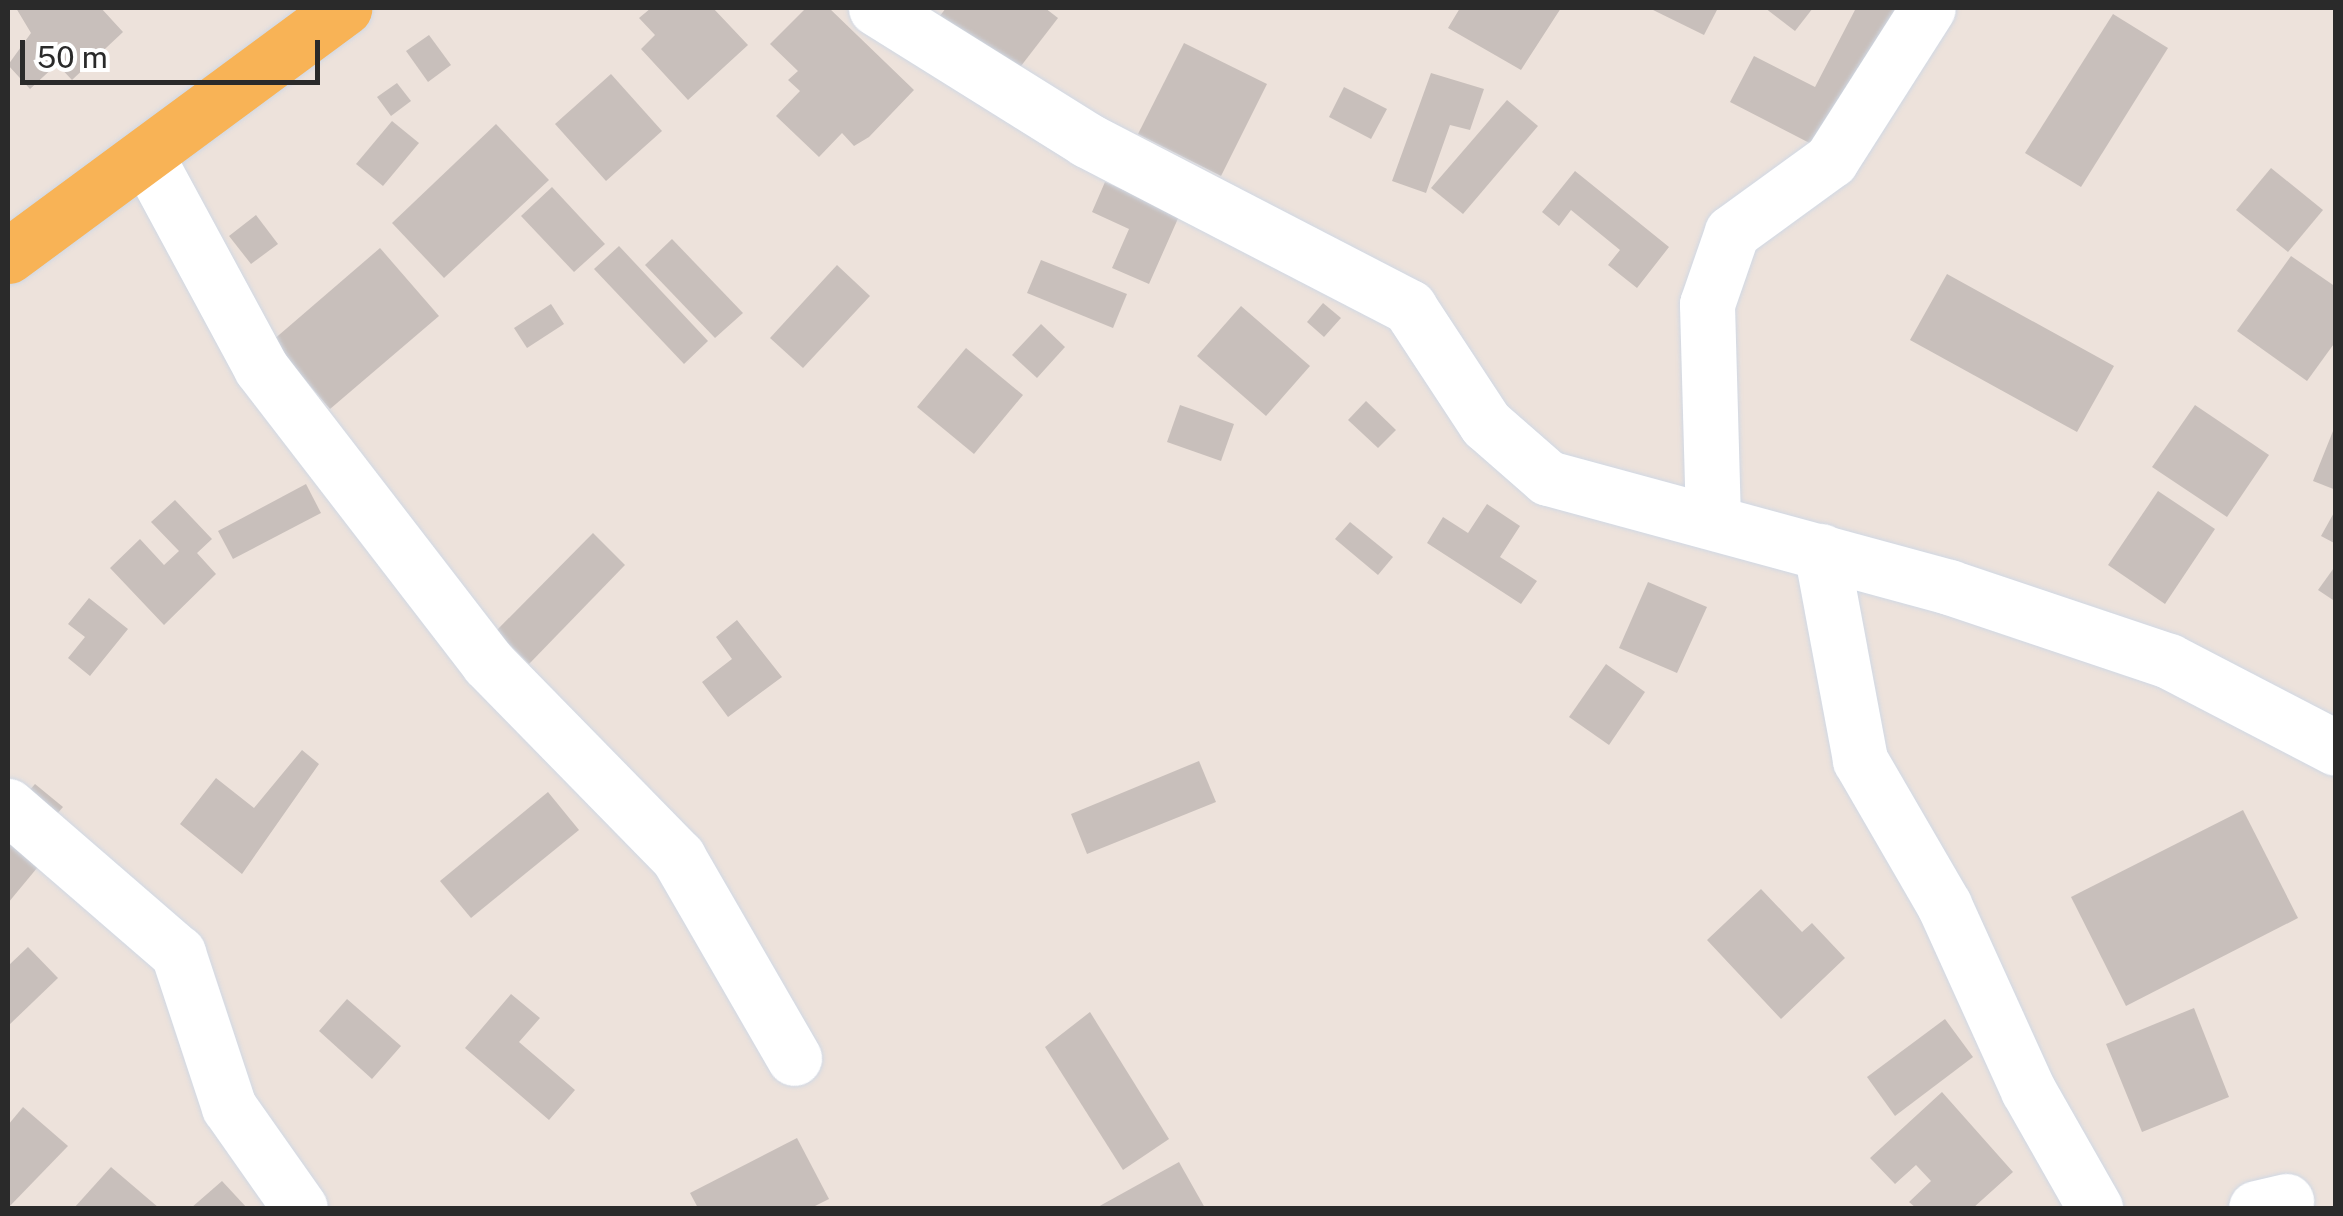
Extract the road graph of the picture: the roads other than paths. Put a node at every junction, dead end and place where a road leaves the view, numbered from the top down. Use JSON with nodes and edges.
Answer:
{"nodes":[{"id":1,"x":344,"y":8,"type":"edge"},
{"id":2,"x":876,"y":8,"type":"edge"},
{"id":3,"x":1928,"y":8,"type":"edge"},
{"id":4,"x":147,"y":158,"type":"junction"},
{"id":5,"x":8,"y":256,"type":"edge"},
{"id":6,"x":1714,"y":520,"type":"junction"},
{"id":7,"x":1821,"y":550,"type":"junction"},
{"id":8,"x":2336,"y":748,"type":"edge"},
{"id":9,"x":8,"y":806,"type":"edge"},
{"id":10,"x":794,"y":1058,"type":"dead end"},
{"id":11,"x":300,"y":1208,"type":"edge"},
{"id":12,"x":2095,"y":1208,"type":"edge"}],
"edges":[{"from":1,"to":4,"type":"main road"},
{"from":2,"to":6,"type":"street"},
{"from":3,"to":6,"type":"street"},
{"from":4,"to":5,"type":"main road"},
{"from":4,"to":10,"type":"street"},
{"from":6,"to":7,"type":"street"},
{"from":7,"to":8,"type":"street"},
{"from":7,"to":12,"type":"street"},
{"from":9,"to":11,"type":"street"}]}
